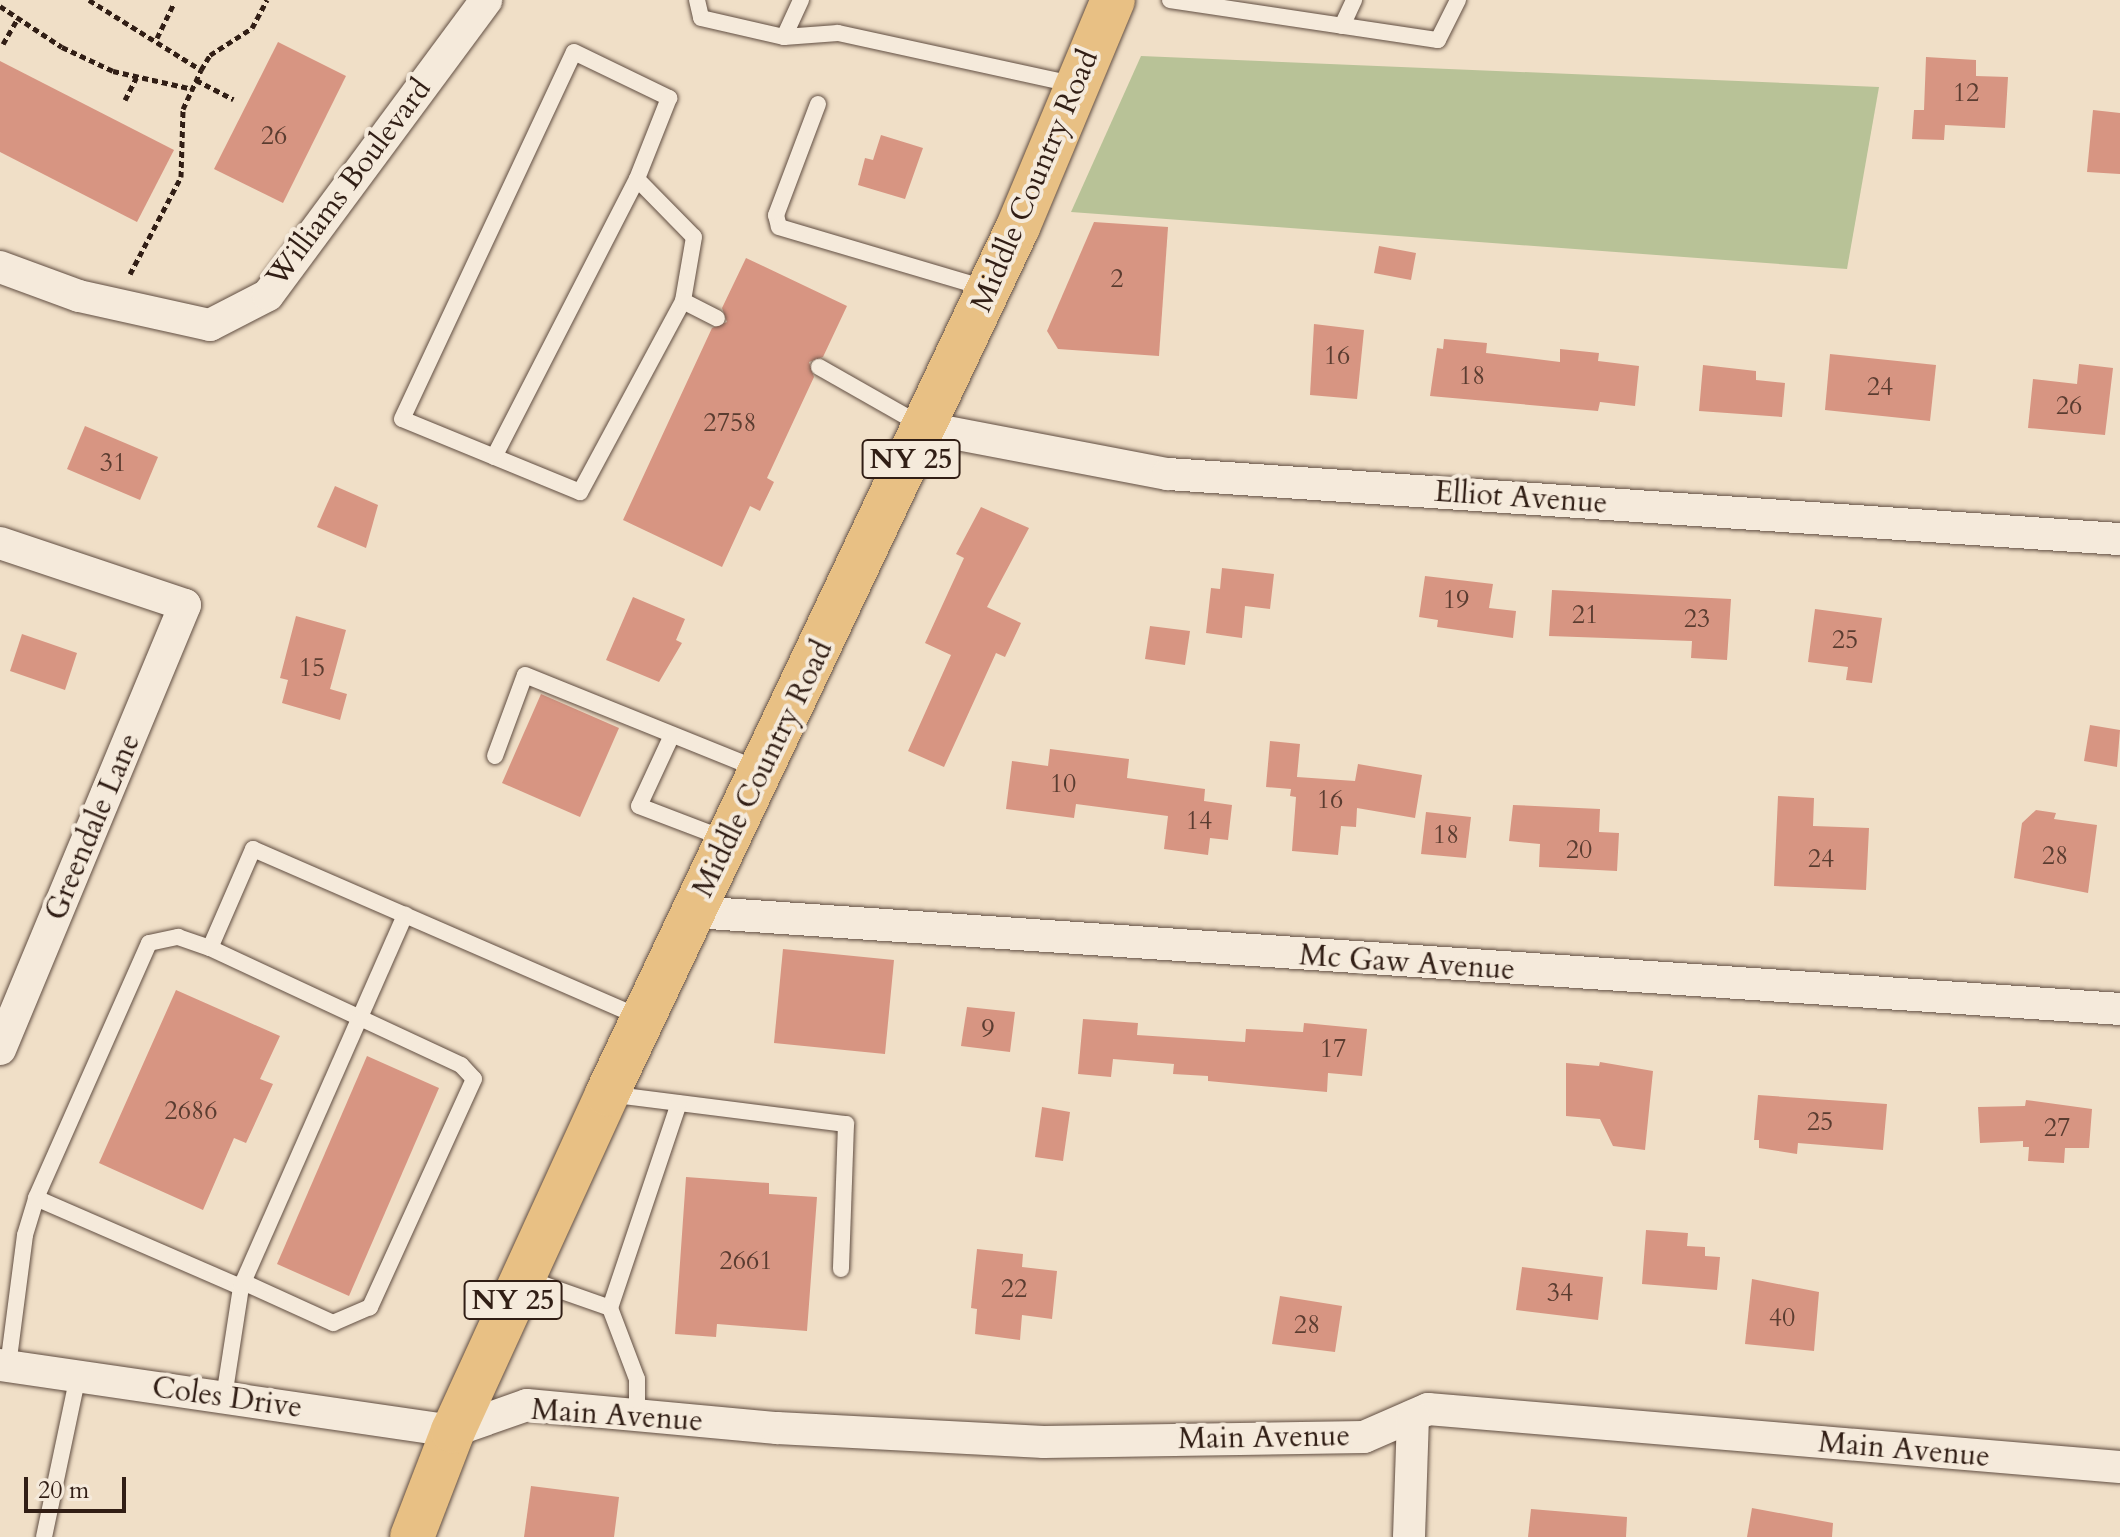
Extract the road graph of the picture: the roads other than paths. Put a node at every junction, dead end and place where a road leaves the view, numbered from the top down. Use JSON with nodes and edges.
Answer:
{"nodes":[{"id":1,"x":486,"y":0,"type":"edge"},
{"id":2,"x":697,"y":0,"type":"edge"},
{"id":3,"x":801,"y":0,"type":"edge"},
{"id":4,"x":1113,"y":0,"type":"edge"},
{"id":5,"x":1170,"y":0,"type":"edge"},
{"id":6,"x":1354,"y":0,"type":"edge"},
{"id":7,"x":1458,"y":0,"type":"edge"},
{"id":8,"x":1342,"y":26,"type":"junction"},
{"id":9,"x":784,"y":37,"type":"junction"},
{"id":10,"x":1077,"y":85,"type":"junction"},
{"id":11,"x":818,"y":104,"type":"dead end"},
{"id":12,"x":637,"y":179,"type":"junction"},
{"id":13,"x":0,"y":267,"type":"edge"},
{"id":14,"x":989,"y":289,"type":"junction"},
{"id":15,"x":683,"y":301,"type":"junction"},
{"id":16,"x":717,"y":318,"type":"dead end"},
{"id":17,"x":819,"y":367,"type":"dead end"},
{"id":18,"x":926,"y":428,"type":"junction"},
{"id":19,"x":494,"y":457,"type":"junction"},
{"id":20,"x":2120,"y":539,"type":"edge"},
{"id":21,"x":0,"y":543,"type":"edge"},
{"id":22,"x":672,"y":735,"type":"junction"},
{"id":23,"x":495,"y":756,"type":"dead end"},
{"id":24,"x":762,"y":771,"type":"junction"},
{"id":25,"x":728,"y":840,"type":"junction"},
{"id":26,"x":694,"y":912,"type":"junction"},
{"id":27,"x":405,"y":915,"type":"junction"},
{"id":28,"x":210,"y":948,"type":"junction"},
{"id":29,"x":2120,"y":1009,"type":"edge"},
{"id":30,"x":360,"y":1016,"type":"junction"},
{"id":31,"x":645,"y":1019,"type":"junction"},
{"id":32,"x":0,"y":1049,"type":"edge"},
{"id":33,"x":607,"y":1094,"type":"junction"},
{"id":34,"x":679,"y":1103,"type":"junction"},
{"id":35,"x":36,"y":1198,"type":"junction"},
{"id":36,"x":841,"y":1269,"type":"dead end"},
{"id":37,"x":523,"y":1278,"type":"junction"},
{"id":38,"x":242,"y":1285,"type":"junction"},
{"id":39,"x":610,"y":1308,"type":"junction"},
{"id":40,"x":4,"y":1365,"type":"edge"},
{"id":41,"x":78,"y":1376,"type":"junction"},
{"id":42,"x":224,"y":1397,"type":"junction"},
{"id":43,"x":637,"y":1415,"type":"junction"},
{"id":44,"x":1413,"y":1416,"type":"junction"},
{"id":45,"x":453,"y":1431,"type":"junction"},
{"id":46,"x":2120,"y":1467,"type":"edge"},
{"id":47,"x":44,"y":1537,"type":"edge"},
{"id":48,"x":412,"y":1537,"type":"edge"},
{"id":49,"x":1409,"y":1537,"type":"edge"}],
"edges":[{"from":1,"to":13,"type":"street","name":"Williams Boulevard"},
{"from":2,"to":9,"type":"lane"},
{"from":3,"to":9,"type":"lane"},
{"from":4,"to":10,"type":"main road","name":"Middle Country Road","number":"NY 25"},
{"from":5,"to":8,"type":"lane"},
{"from":6,"to":8,"type":"lane"},
{"from":7,"to":8,"type":"lane"},
{"from":9,"to":10,"type":"lane"},
{"from":10,"to":14,"type":"main road","name":"Middle Country Road","number":"NY 25"},
{"from":11,"to":14,"type":"lane"},
{"from":12,"to":15,"type":"lane"},
{"from":12,"to":19,"type":"lane"},
{"from":12,"to":19,"type":"lane"},
{"from":14,"to":18,"type":"main road","name":"Middle Country Road","number":"NY 25"},
{"from":15,"to":16,"type":"lane"},
{"from":15,"to":19,"type":"lane"},
{"from":17,"to":18,"type":"lane"},
{"from":18,"to":20,"type":"street","name":"Elliot Avenue"},
{"from":18,"to":24,"type":"main road","name":"Middle Country Road","number":"NY 25"},
{"from":21,"to":32,"type":"street","name":"Greendale Lane"},
{"from":22,"to":23,"type":"lane"},
{"from":22,"to":24,"type":"lane"},
{"from":22,"to":25,"type":"lane"},
{"from":24,"to":25,"type":"main road","name":"Middle Country Road","number":"NY 25"},
{"from":25,"to":26,"type":"main road","name":"Middle Country Road","number":"NY 25"},
{"from":26,"to":29,"type":"street","name":"Mc Gaw Avenue"},
{"from":26,"to":31,"type":"main road","name":"Middle Country Road","number":"NY 25"},
{"from":27,"to":28,"type":"lane"},
{"from":27,"to":30,"type":"lane"},
{"from":27,"to":31,"type":"lane"},
{"from":28,"to":30,"type":"lane"},
{"from":28,"to":35,"type":"lane"},
{"from":30,"to":38,"type":"lane"},
{"from":30,"to":38,"type":"lane"},
{"from":31,"to":33,"type":"main road","name":"Middle Country Road","number":"NY 25"},
{"from":33,"to":34,"type":"lane"},
{"from":33,"to":37,"type":"main road","name":"Middle Country Road","number":"NY 25"},
{"from":34,"to":36,"type":"lane"},
{"from":34,"to":39,"type":"lane"},
{"from":35,"to":38,"type":"lane"},
{"from":35,"to":40,"type":"lane"},
{"from":37,"to":39,"type":"lane"},
{"from":37,"to":45,"type":"main road","name":"Middle Country Road","number":"NY 25"},
{"from":38,"to":42,"type":"lane"},
{"from":39,"to":43,"type":"lane"},
{"from":40,"to":41,"type":"street","name":"Coles Drive"},
{"from":41,"to":42,"type":"street","name":"Coles Drive"},
{"from":41,"to":47,"type":"lane"},
{"from":42,"to":45,"type":"street","name":"Coles Drive"},
{"from":43,"to":44,"type":"street","name":"Main Avenue"},
{"from":43,"to":45,"type":"street","name":"Main Avenue"},
{"from":44,"to":46,"type":"street","name":"Main Avenue"},
{"from":44,"to":49,"type":"street"},
{"from":45,"to":48,"type":"main road","name":"Middle Country Road","number":"NY 25"}]}
